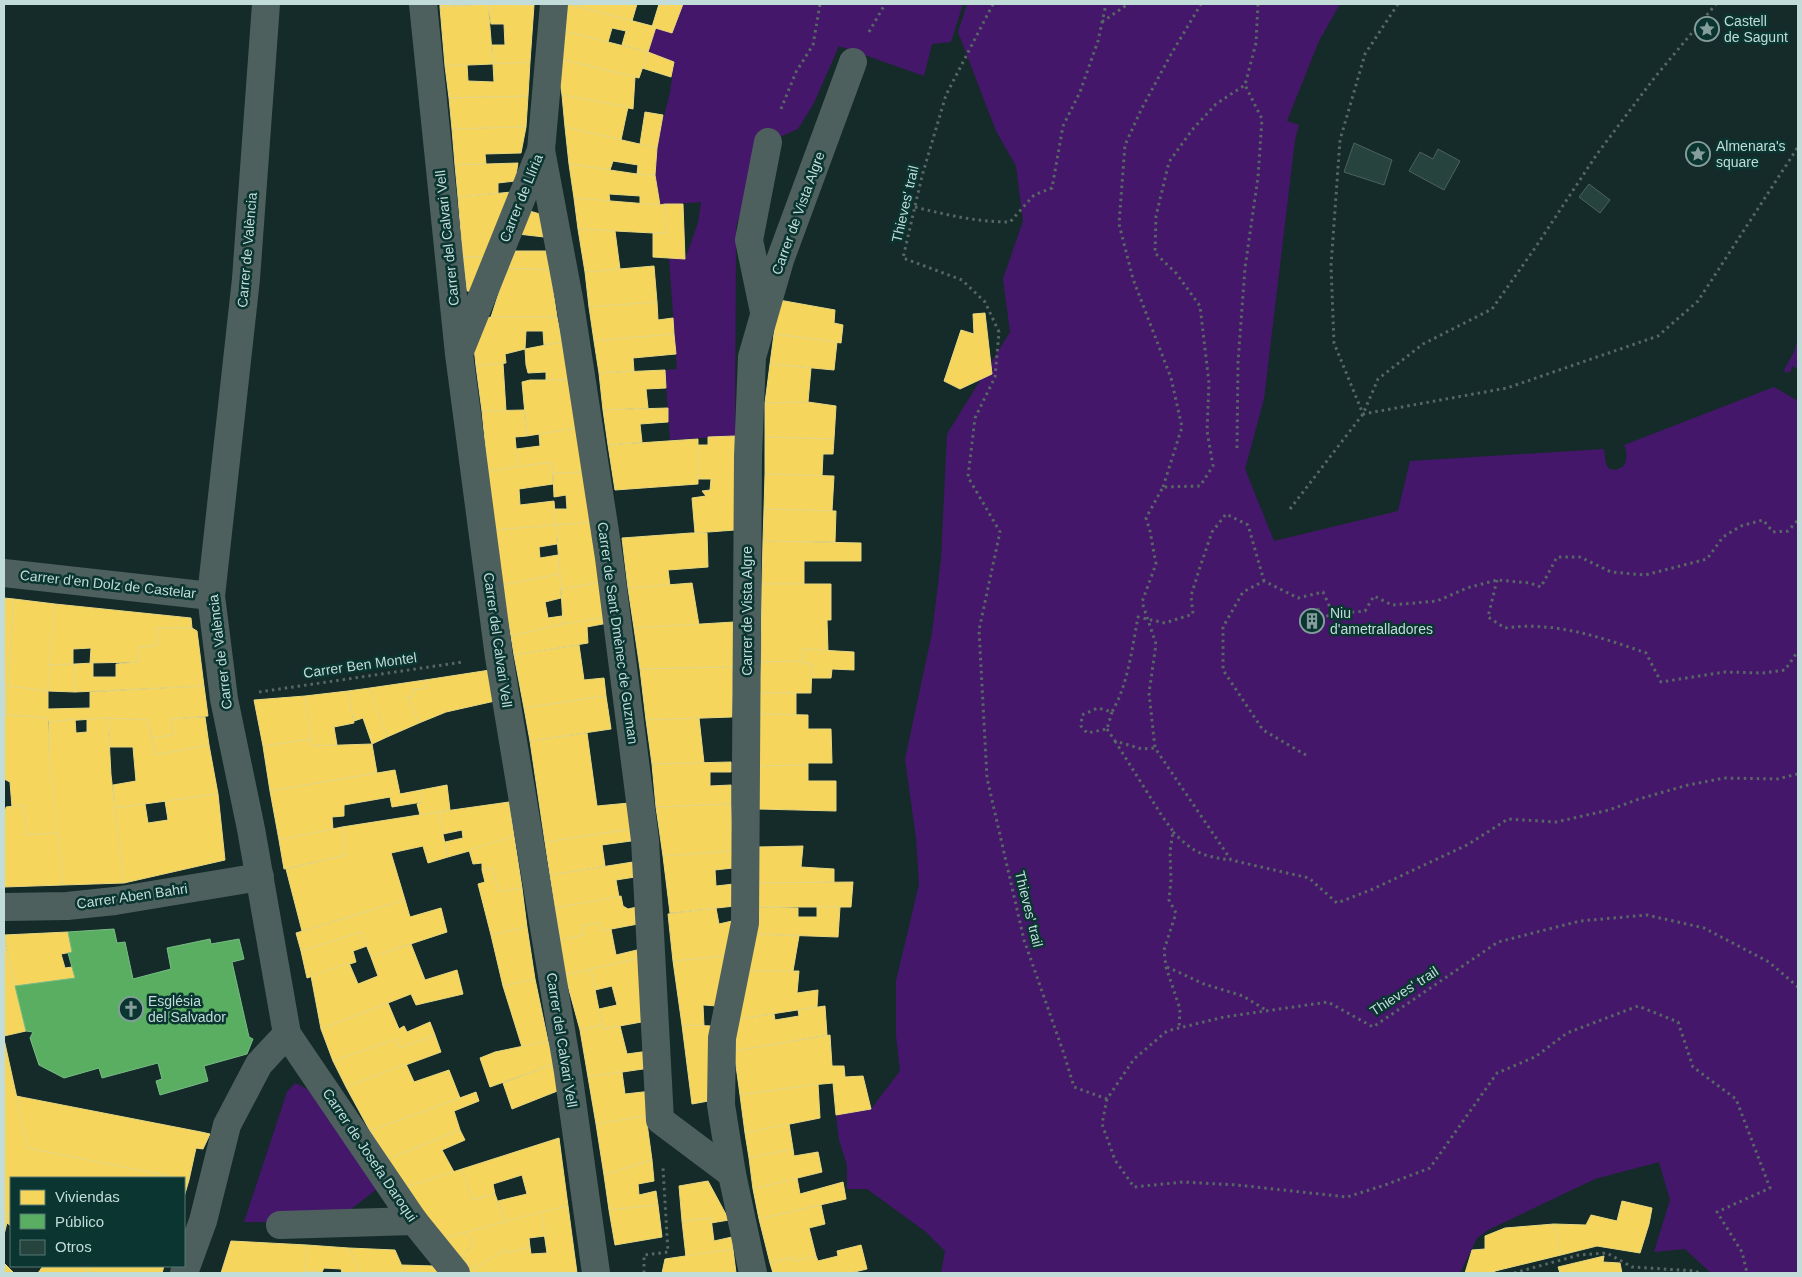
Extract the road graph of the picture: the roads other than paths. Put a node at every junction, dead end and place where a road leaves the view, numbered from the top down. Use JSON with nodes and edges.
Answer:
{"nodes":[{"id":1,"x":266,"y":4,"type":"edge"},
{"id":2,"x":423,"y":4,"type":"edge"},
{"id":3,"x":554,"y":4,"type":"edge"},
{"id":4,"x":853,"y":62,"type":"dead end"},
{"id":5,"x":768,"y":142,"type":"road end"},
{"id":6,"x":541,"y":150,"type":"junction"},
{"id":7,"x":765,"y":313,"type":"junction"},
{"id":8,"x":459,"y":354,"type":"junction"},
{"id":9,"x":4,"y":573,"type":"edge"},
{"id":10,"x":211,"y":596,"type":"junction"},
{"id":11,"x":260,"y":877,"type":"junction"},
{"id":12,"x":4,"y":907,"type":"edge"},
{"id":13,"x":287,"y":1034,"type":"junction"},
{"id":14,"x":732,"y":1174,"type":"junction"},
{"id":15,"x":414,"y":1221,"type":"junction"},
{"id":16,"x":280,"y":1225,"type":"dead end"},
{"id":17,"x":184,"y":1273,"type":"edge"},
{"id":18,"x":456,"y":1273,"type":"edge"},
{"id":19,"x":596,"y":1273,"type":"edge"},
{"id":20,"x":753,"y":1273,"type":"edge"}],
"edges":[{"from":1,"to":10,"type":"street","name":"Carrer de València"},
{"from":2,"to":8,"type":"street","name":"Carrer del Calvari Vell"},
{"from":3,"to":6,"type":"street","name":"Carrer de Llíria"},
{"from":4,"to":7,"type":"street","name":"Carrer de Vista Algre"},
{"from":5,"to":7,"type":"street"},
{"from":6,"to":8,"type":"street","name":"Carrer de Llíria"},
{"from":6,"to":14,"type":"street","name":"Carrer de Sant Dmènec de Guzman"},
{"from":7,"to":14,"type":"street","name":"Carrer de Vista Algre"},
{"from":8,"to":19,"type":"street","name":"Carrer del Calvari Vell"},
{"from":9,"to":10,"type":"street","name":"Carrer d'en Dolz de Castelar"},
{"from":10,"to":11,"type":"street","name":"Carrer de València"},
{"from":11,"to":12,"type":"street","name":"Carrer Aben Bahri"},
{"from":11,"to":13,"type":"street","name":"Carrer de València"},
{"from":13,"to":15,"type":"street","name":"Carrer de Josefa Daroqui"},
{"from":13,"to":17,"type":"street"},
{"from":14,"to":20,"type":"street","name":"Carrer de Vista Algre"},
{"from":15,"to":16,"type":"street"},
{"from":15,"to":18,"type":"street","name":"Carrer de Josefa Daroqui"}]}
